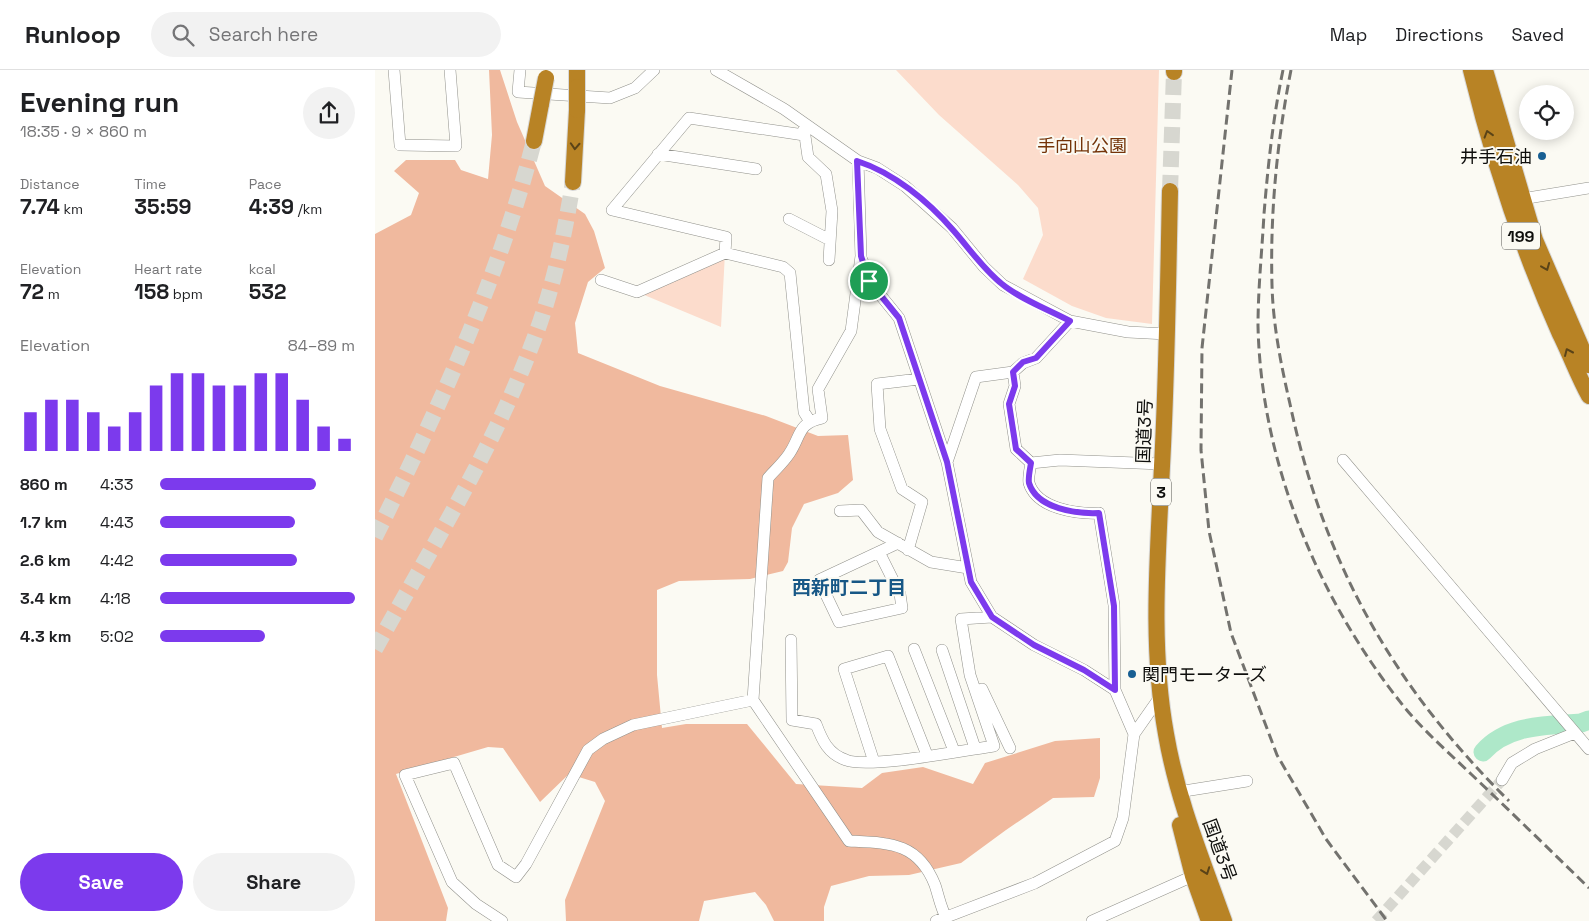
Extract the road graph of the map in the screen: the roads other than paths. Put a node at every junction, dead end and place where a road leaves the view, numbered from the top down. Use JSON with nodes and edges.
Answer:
{"nodes":[{"id":1,"x":393,"y":70,"type":"edge"},
{"id":2,"x":450,"y":70,"type":"edge"},
{"id":3,"x":520,"y":70,"type":"edge"},
{"id":4,"x":577,"y":70,"type":"edge"},
{"id":5,"x":654,"y":70,"type":"edge"},
{"id":6,"x":716,"y":70,"type":"edge"},
{"id":7,"x":1471,"y":70,"type":"edge"},
{"id":8,"x":1485,"y":70,"type":"edge"},
{"id":9,"x":546,"y":74,"type":"edge"},
{"id":10,"x":803,"y":122,"type":"junction"},
{"id":11,"x":804,"y":135,"type":"junction"},
{"id":12,"x":534,"y":141,"type":"tunnel mouth"},
{"id":13,"x":658,"y":154,"type":"junction"},
{"id":14,"x":857,"y":161,"type":"junction"},
{"id":15,"x":756,"y":170,"type":"dead end"},
{"id":16,"x":573,"y":182,"type":"tunnel mouth"},
{"id":17,"x":1589,"y":188,"type":"edge"},
{"id":18,"x":1170,"y":190,"type":"tunnel mouth"},
{"id":19,"x":1515,"y":200,"type":"junction"},
{"id":20,"x":789,"y":219,"type":"dead end"},
{"id":21,"x":830,"y":240,"type":"junction"},
{"id":22,"x":725,"y":253,"type":"junction"},
{"id":23,"x":861,"y":256,"type":"junction"},
{"id":24,"x":829,"y":260,"type":"dead end"},
{"id":25,"x":601,"y":280,"type":"dead end"},
{"id":26,"x":1070,"y":321,"type":"junction"},
{"id":27,"x":1167,"y":334,"type":"junction"},
{"id":28,"x":1589,"y":365,"type":"edge"},
{"id":29,"x":1013,"y":372,"type":"junction"},
{"id":30,"x":919,"y":379,"type":"junction"},
{"id":31,"x":1589,"y":396,"type":"edge"},
{"id":32,"x":809,"y":420,"type":"junction"},
{"id":33,"x":1343,"y":460,"type":"dead end"},
{"id":34,"x":947,"y":462,"type":"junction"},
{"id":35,"x":1031,"y":463,"type":"junction"},
{"id":36,"x":1162,"y":464,"type":"junction"},
{"id":37,"x":840,"y":511,"type":"dead end"},
{"id":38,"x":898,"y":543,"type":"junction"},
{"id":39,"x":908,"y":550,"type":"junction"},
{"id":40,"x":879,"y":552,"type":"dead end"},
{"id":41,"x":969,"y":568,"type":"junction"},
{"id":42,"x":992,"y":617,"type":"junction"},
{"id":43,"x":791,"y":640,"type":"dead end"},
{"id":44,"x":914,"y":649,"type":"dead end"},
{"id":45,"x":942,"y":650,"type":"dead end"},
{"id":46,"x":968,"y":661,"type":"junction"},
{"id":47,"x":1115,"y":690,"type":"junction"},
{"id":48,"x":1160,"y":696,"type":"junction"},
{"id":49,"x":753,"y":700,"type":"junction"},
{"id":50,"x":1575,"y":733,"type":"junction"},
{"id":51,"x":1134,"y":734,"type":"junction"},
{"id":52,"x":975,"y":748,"type":"junction"},
{"id":53,"x":1010,"y":748,"type":"dead end"},
{"id":54,"x":1589,"y":749,"type":"edge"},
{"id":55,"x":953,"y":752,"type":"junction"},
{"id":56,"x":927,"y":755,"type":"junction"},
{"id":57,"x":874,"y":762,"type":"junction"},
{"id":58,"x":1502,"y":780,"type":"tunnel mouth"},
{"id":59,"x":1247,"y":781,"type":"dead end"},
{"id":60,"x":1178,"y":792,"type":"junction"},
{"id":61,"x":1193,"y":876,"type":"junction"},
{"id":62,"x":943,"y":920,"type":"edge"},
{"id":63,"x":502,"y":921,"type":"edge"},
{"id":64,"x":1092,"y":921,"type":"edge"},
{"id":65,"x":1209,"y":921,"type":"edge"},
{"id":66,"x":1224,"y":921,"type":"edge"}],
"edges":[{"from":1,"to":2,"type":"street"},
{"from":3,"to":5,"type":"street"},
{"from":4,"to":16,"type":"highway","one_way":true,"bridge":true},
{"from":6,"to":10,"type":"street"},
{"from":19,"to":7,"type":"highway","number":"199","one_way":true},
{"from":8,"to":19,"type":"highway","number":"199"},
{"from":9,"to":12,"type":"highway","bridge":true},
{"from":10,"to":11,"type":"street"},
{"from":10,"to":14,"type":"street"},
{"from":11,"to":13,"type":"street"},
{"from":11,"to":21,"type":"street"},
{"from":13,"to":15,"type":"street"},
{"from":13,"to":22,"type":"street"},
{"from":14,"to":23,"type":"street"},
{"from":14,"to":26,"type":"street"},
{"from":17,"to":19,"type":"street"},
{"from":18,"to":27,"type":"highway","name":"国道3号","number":"3"},
{"from":19,"to":28,"type":"highway","number":"199","one_way":true},
{"from":31,"to":19,"type":"highway","number":"199","one_way":true},
{"from":20,"to":21,"type":"street"},
{"from":21,"to":24,"type":"street"},
{"from":22,"to":25,"type":"street"},
{"from":22,"to":32,"type":"street"},
{"from":23,"to":30,"type":"street"},
{"from":23,"to":32,"type":"street"},
{"from":26,"to":27,"type":"street"},
{"from":26,"to":29,"type":"street"},
{"from":27,"to":36,"type":"highway","name":"国道3号","number":"3"},
{"from":29,"to":34,"type":"street"},
{"from":29,"to":35,"type":"street"},
{"from":30,"to":34,"type":"street"},
{"from":30,"to":39,"type":"street"},
{"from":32,"to":49,"type":"street"},
{"from":33,"to":50,"type":"street"},
{"from":34,"to":41,"type":"street"},
{"from":35,"to":36,"type":"street"},
{"from":35,"to":47,"type":"street"},
{"from":36,"to":48,"type":"highway","name":"国道3号","number":"3"},
{"from":37,"to":38,"type":"street"},
{"from":38,"to":39,"type":"street"},
{"from":38,"to":40,"type":"street"},
{"from":39,"to":41,"type":"street"},
{"from":41,"to":42,"type":"street"},
{"from":42,"to":46,"type":"street"},
{"from":42,"to":47,"type":"street"},
{"from":43,"to":57,"type":"street"},
{"from":44,"to":55,"type":"street"},
{"from":45,"to":52,"type":"street"},
{"from":46,"to":52,"type":"street"},
{"from":46,"to":53,"type":"street"},
{"from":47,"to":51,"type":"street"},
{"from":48,"to":51,"type":"street"},
{"from":48,"to":60,"type":"highway","name":"国道3号","number":"3"},
{"from":49,"to":62,"type":"street"},
{"from":49,"to":63,"type":"street"},
{"from":50,"to":54,"type":"street"},
{"from":50,"to":58,"type":"street"},
{"from":51,"to":62,"type":"street"},
{"from":52,"to":55,"type":"street"},
{"from":55,"to":56,"type":"street"},
{"from":56,"to":57,"type":"street"},
{"from":56,"to":57,"type":"street"},
{"from":59,"to":60,"type":"street"},
{"from":60,"to":61,"type":"highway","name":"国道3号","number":"3"},
{"from":60,"to":66,"type":"highway","name":"国道3号","number":"3","one_way":true},
{"from":61,"to":64,"type":"street"},
{"from":61,"to":65,"type":"highway","name":"国道3号","number":"3"}]}
